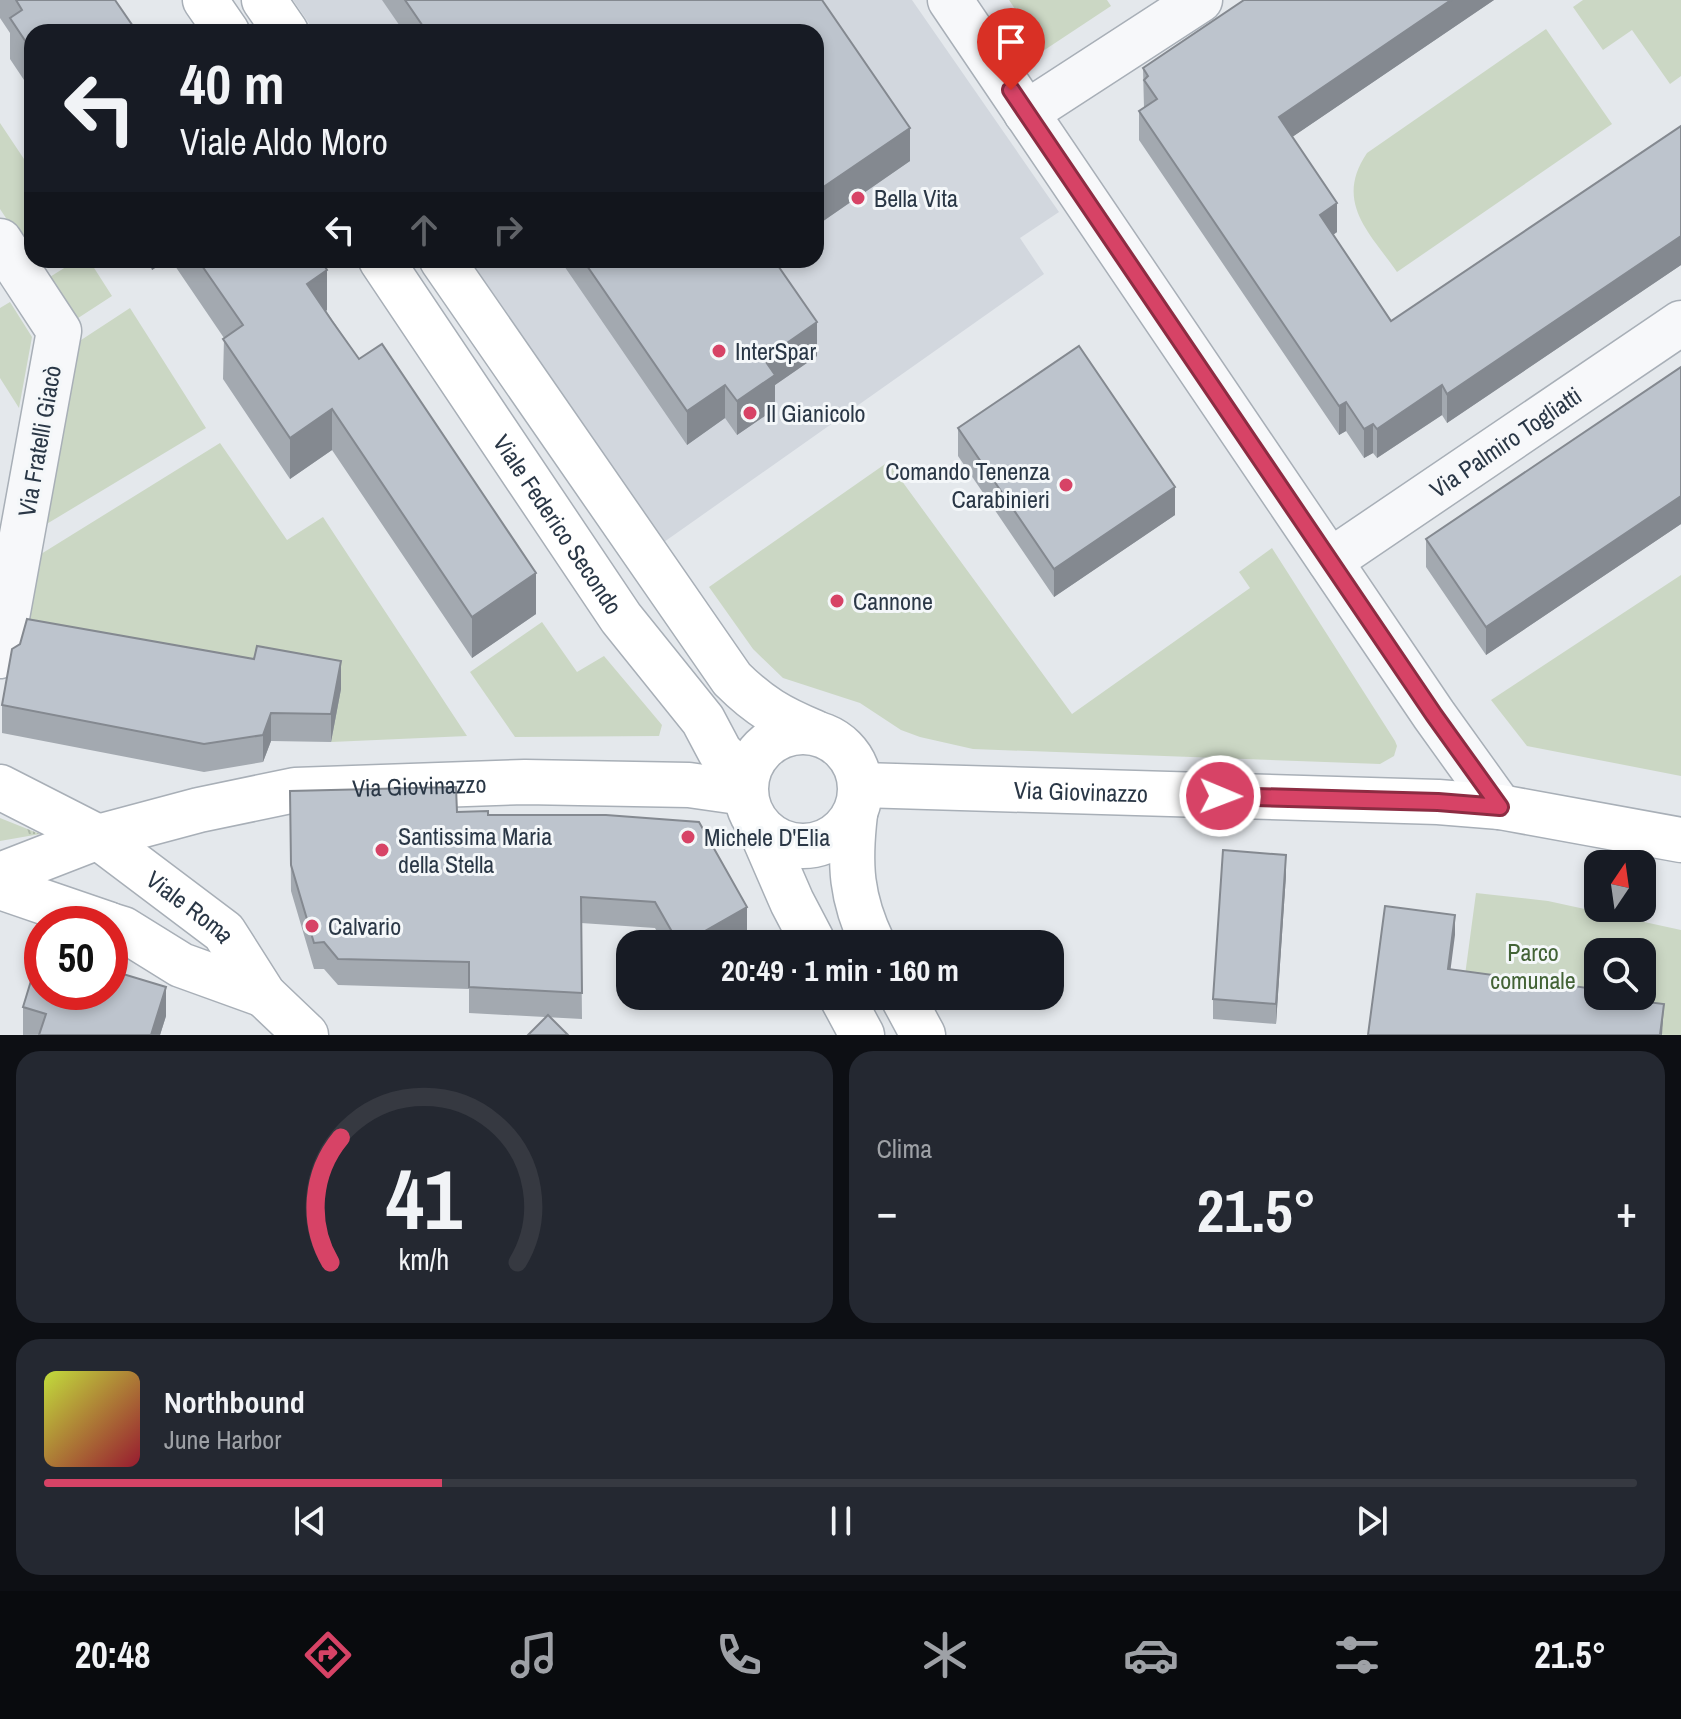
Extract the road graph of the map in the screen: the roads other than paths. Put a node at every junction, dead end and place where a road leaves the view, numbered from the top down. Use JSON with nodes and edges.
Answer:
{"nodes":[{"id":1,"x":205,"y":0,"type":"edge"},
{"id":2,"x":264,"y":0,"type":"edge"},
{"id":3,"x":950,"y":0,"type":"edge"},
{"id":4,"x":1200,"y":0,"type":"edge"},
{"id":5,"x":222,"y":24,"type":"edge"},
{"id":6,"x":280,"y":24,"type":"edge"},
{"id":7,"x":1026,"y":113,"type":"junction"},
{"id":8,"x":0,"y":241,"type":"edge"},
{"id":9,"x":386,"y":268,"type":"edge"},
{"id":10,"x":448,"y":268,"type":"edge"},
{"id":11,"x":1681,"y":323,"type":"edge"},
{"id":12,"x":1330,"y":561,"type":"junction"},
{"id":13,"x":0,"y":656,"type":"edge"},
{"id":14,"x":814,"y":732,"type":"junction"},
{"id":15,"x":0,"y":787,"type":"edge"},
{"id":16,"x":750,"y":799,"type":"junction"},
{"id":17,"x":858,"y":800,"type":"junction"},
{"id":18,"x":1500,"y":807,"type":"junction"},
{"id":19,"x":98,"y":837,"type":"junction"},
{"id":20,"x":1681,"y":840,"type":"edge"},
{"id":21,"x":0,"y":875,"type":"edge"},
{"id":22,"x":0,"y":887,"type":"edge"},
{"id":23,"x":56,"y":906,"type":"edge"},
{"id":24,"x":807,"y":930,"type":"edge"},
{"id":25,"x":867,"y":930,"type":"edge"},
{"id":26,"x":128,"y":932,"type":"edge"},
{"id":27,"x":264,"y":995,"type":"junction"},
{"id":28,"x":849,"y":1010,"type":"edge"},
{"id":29,"x":910,"y":1010,"type":"edge"},
{"id":30,"x":306,"y":1035,"type":"edge"},
{"id":31,"x":862,"y":1035,"type":"edge"},
{"id":32,"x":923,"y":1035,"type":"edge"}],
"edges":[{"from":1,"to":5,"type":"main road"},
{"from":2,"to":6,"type":"main road"},
{"from":3,"to":7,"type":"street"},
{"from":4,"to":7,"type":"street"},
{"from":7,"to":12,"type":"street"},
{"from":8,"to":13,"type":"street","name":"Via Fratelli Giacò"},
{"from":9,"to":16,"type":"main road","name":"Viale Federico Secondo"},
{"from":10,"to":14,"type":"main road"},
{"from":11,"to":12,"type":"street","name":"Via Palmiro Togliatti"},
{"from":12,"to":18,"type":"street"},
{"from":14,"to":16,"type":"main road"},
{"from":14,"to":17,"type":"main road"},
{"from":15,"to":19,"type":"main road","name":"Viale Roma"},
{"from":16,"to":17,"type":"main road"},
{"from":16,"to":19,"type":"main road","name":"Via Giovinazzo"},
{"from":16,"to":24,"type":"main road","name":"Viale Federico Secondo"},
{"from":17,"to":18,"type":"main road","name":"Via Giovinazzo"},
{"from":17,"to":25,"type":"main road"},
{"from":18,"to":20,"type":"main road","name":"Via Giovinazzo"},
{"from":19,"to":21,"type":"main road"},
{"from":19,"to":27,"type":"main road","name":"Viale Roma"},
{"from":22,"to":23,"type":"main road","name":"Viale Roma"},
{"from":26,"to":27,"type":"main road","name":"Viale Roma"},
{"from":27,"to":30,"type":"main road","name":"Viale Roma"},
{"from":28,"to":31,"type":"main road"},
{"from":29,"to":32,"type":"main road"}]}
